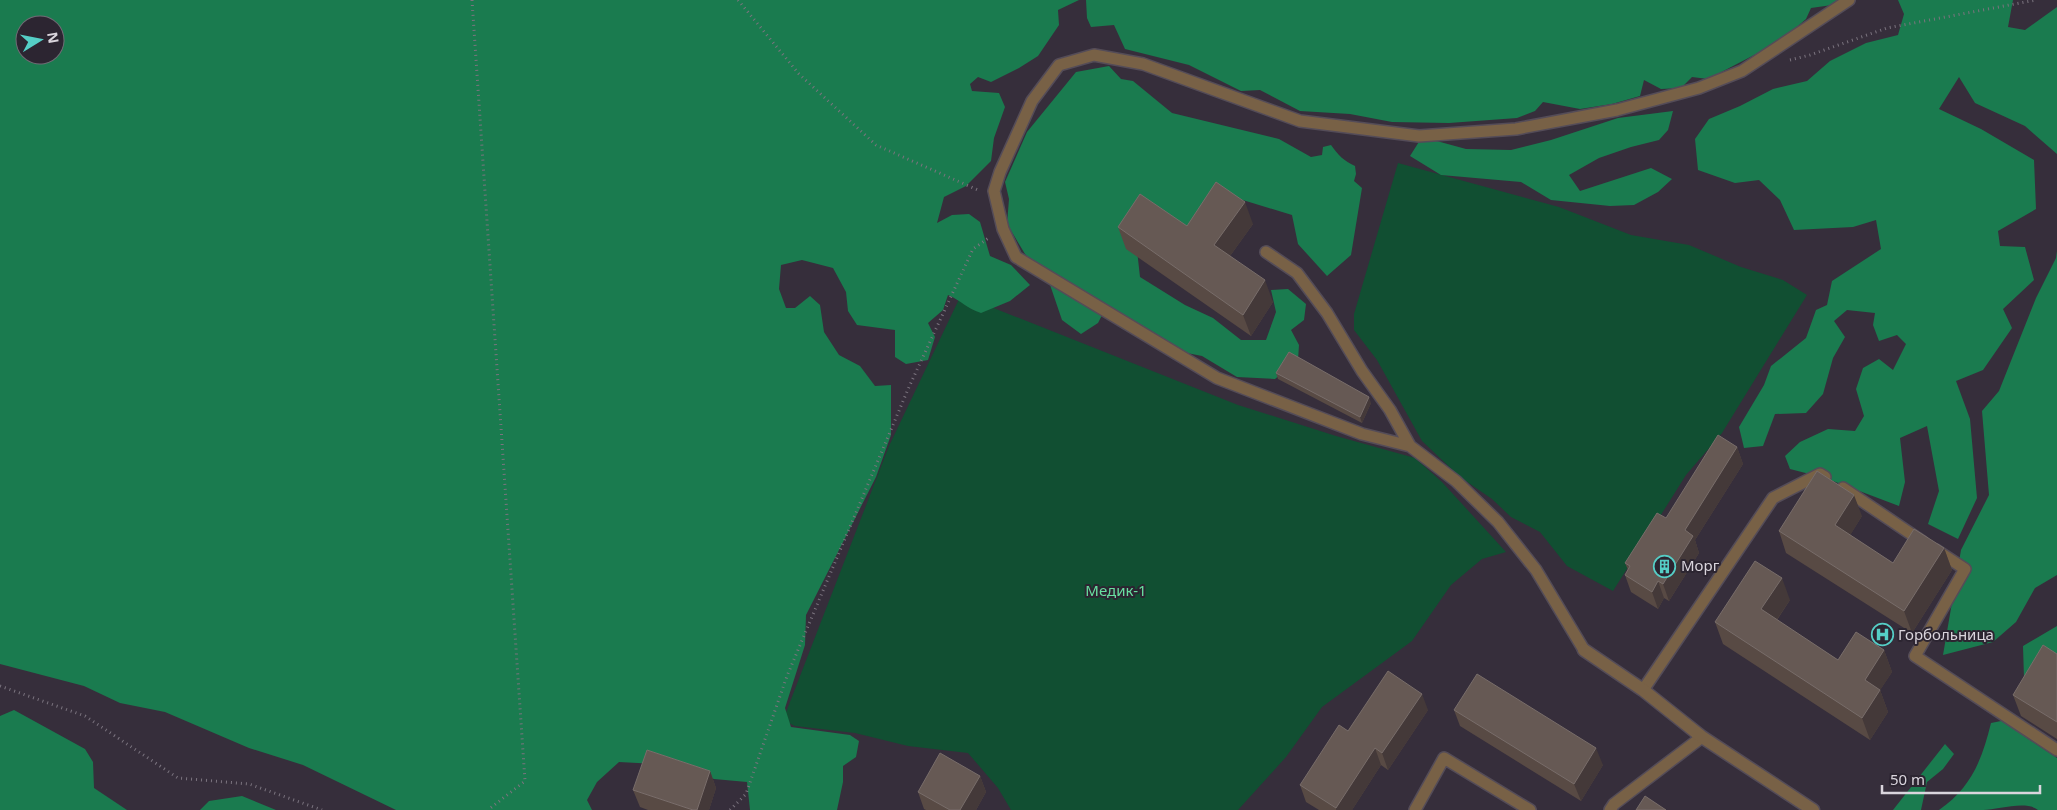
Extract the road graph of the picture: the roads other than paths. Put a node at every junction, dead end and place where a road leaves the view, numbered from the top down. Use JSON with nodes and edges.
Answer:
{"nodes":[{"id":1,"x":1849,"y":0,"type":"edge"},
{"id":2,"x":1266,"y":252,"type":"dead end"},
{"id":3,"x":1410,"y":446,"type":"junction"},
{"id":4,"x":1584,"y":650,"type":"joint"},
{"id":5,"x":1642,"y":690,"type":"junction"},
{"id":6,"x":1702,"y":737,"type":"junction"},
{"id":7,"x":2057,"y":750,"type":"edge"},
{"id":8,"x":1415,"y":810,"type":"edge"},
{"id":9,"x":1530,"y":810,"type":"edge"},
{"id":10,"x":1610,"y":810,"type":"edge"},
{"id":11,"x":1813,"y":810,"type":"edge"}],
"edges":[{"from":1,"to":3,"type":"lane"},
{"from":2,"to":3,"type":"lane"},
{"from":3,"to":4,"type":"lane"},
{"from":4,"to":5,"type":"street"},
{"from":5,"to":6,"type":"street"},
{"from":5,"to":7,"type":"lane"},
{"from":6,"to":10,"type":"lane"},
{"from":6,"to":11,"type":"street"},
{"from":8,"to":9,"type":"lane"}]}
